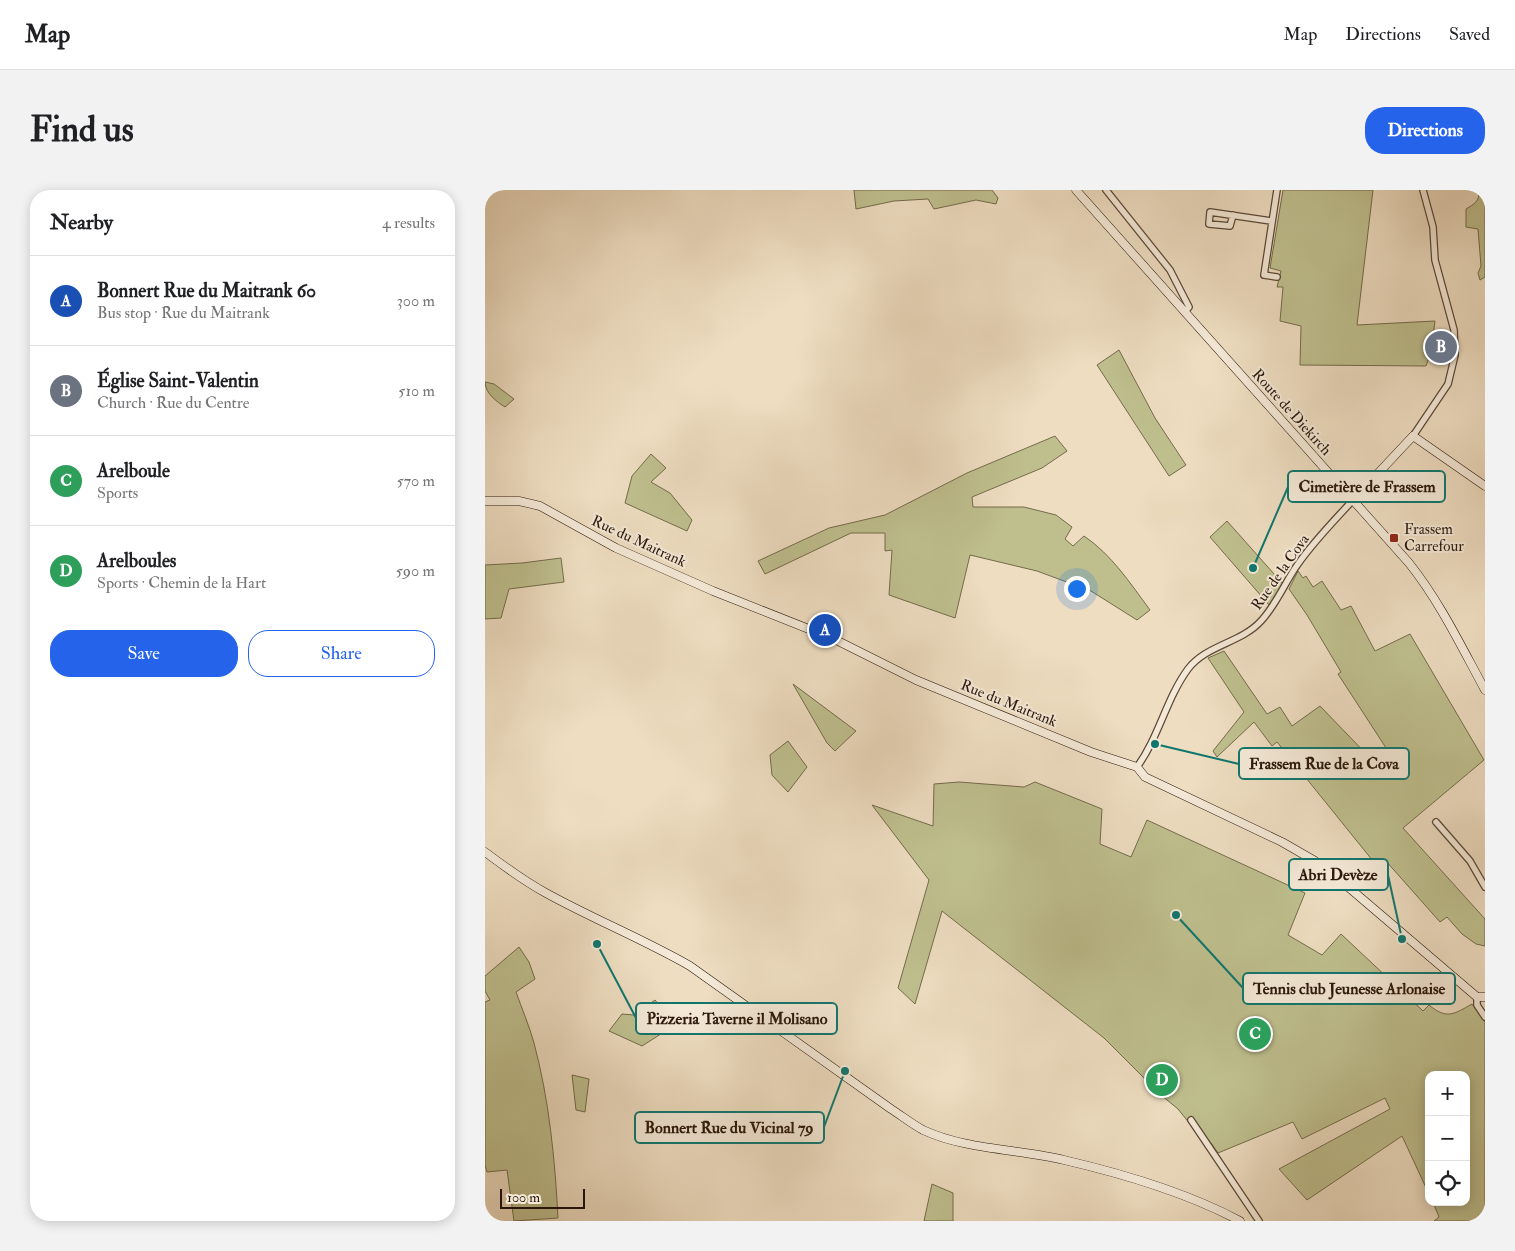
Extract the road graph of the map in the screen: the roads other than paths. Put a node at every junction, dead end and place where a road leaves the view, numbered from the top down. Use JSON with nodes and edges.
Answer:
{"nodes":[{"id":1,"x":1076,"y":190,"type":"edge"},
{"id":2,"x":1107,"y":190,"type":"edge"},
{"id":3,"x":1277,"y":190,"type":"edge"},
{"id":4,"x":1423,"y":190,"type":"edge"},
{"id":5,"x":1233,"y":215,"type":"dead end"},
{"id":6,"x":1271,"y":221,"type":"junction"},
{"id":7,"x":1277,"y":277,"type":"dead end"},
{"id":8,"x":1185,"y":312,"type":"junction"},
{"id":9,"x":1413,"y":436,"type":"junction"},
{"id":10,"x":1485,"y":486,"type":"edge"},
{"id":11,"x":1353,"y":500,"type":"junction"},
{"id":12,"x":485,"y":501,"type":"edge"},
{"id":13,"x":1485,"y":690,"type":"edge"},
{"id":14,"x":1137,"y":767,"type":"junction"},
{"id":15,"x":1436,"y":822,"type":"dead end"},
{"id":16,"x":485,"y":852,"type":"edge"},
{"id":17,"x":1485,"y":887,"type":"edge"},
{"id":18,"x":1481,"y":997,"type":"edge"},
{"id":19,"x":1485,"y":1016,"type":"edge"},
{"id":20,"x":1191,"y":1120,"type":"dead end"},
{"id":21,"x":1240,"y":1221,"type":"edge"},
{"id":22,"x":1259,"y":1221,"type":"edge"}],
"edges":[{"from":1,"to":8,"type":"street","name":"Route de Diekirch"},
{"from":2,"to":8,"type":"street"},
{"from":3,"to":6,"type":"street"},
{"from":4,"to":9,"type":"street"},
{"from":5,"to":6,"type":"street"},
{"from":6,"to":7,"type":"street"},
{"from":8,"to":11,"type":"street","name":"Route de Diekirch"},
{"from":9,"to":10,"type":"street"},
{"from":9,"to":11,"type":"street"},
{"from":11,"to":13,"type":"street","name":"Route de Diekirch"},
{"from":11,"to":14,"type":"street","name":"Rue de la Cova"},
{"from":12,"to":14,"type":"street","name":"Rue du Maitrank"},
{"from":14,"to":18,"type":"street","name":"Rue du Maitrank"},
{"from":15,"to":17,"type":"street"},
{"from":16,"to":21,"type":"street"},
{"from":18,"to":19,"type":"street"},
{"from":20,"to":22,"type":"street"}]}
